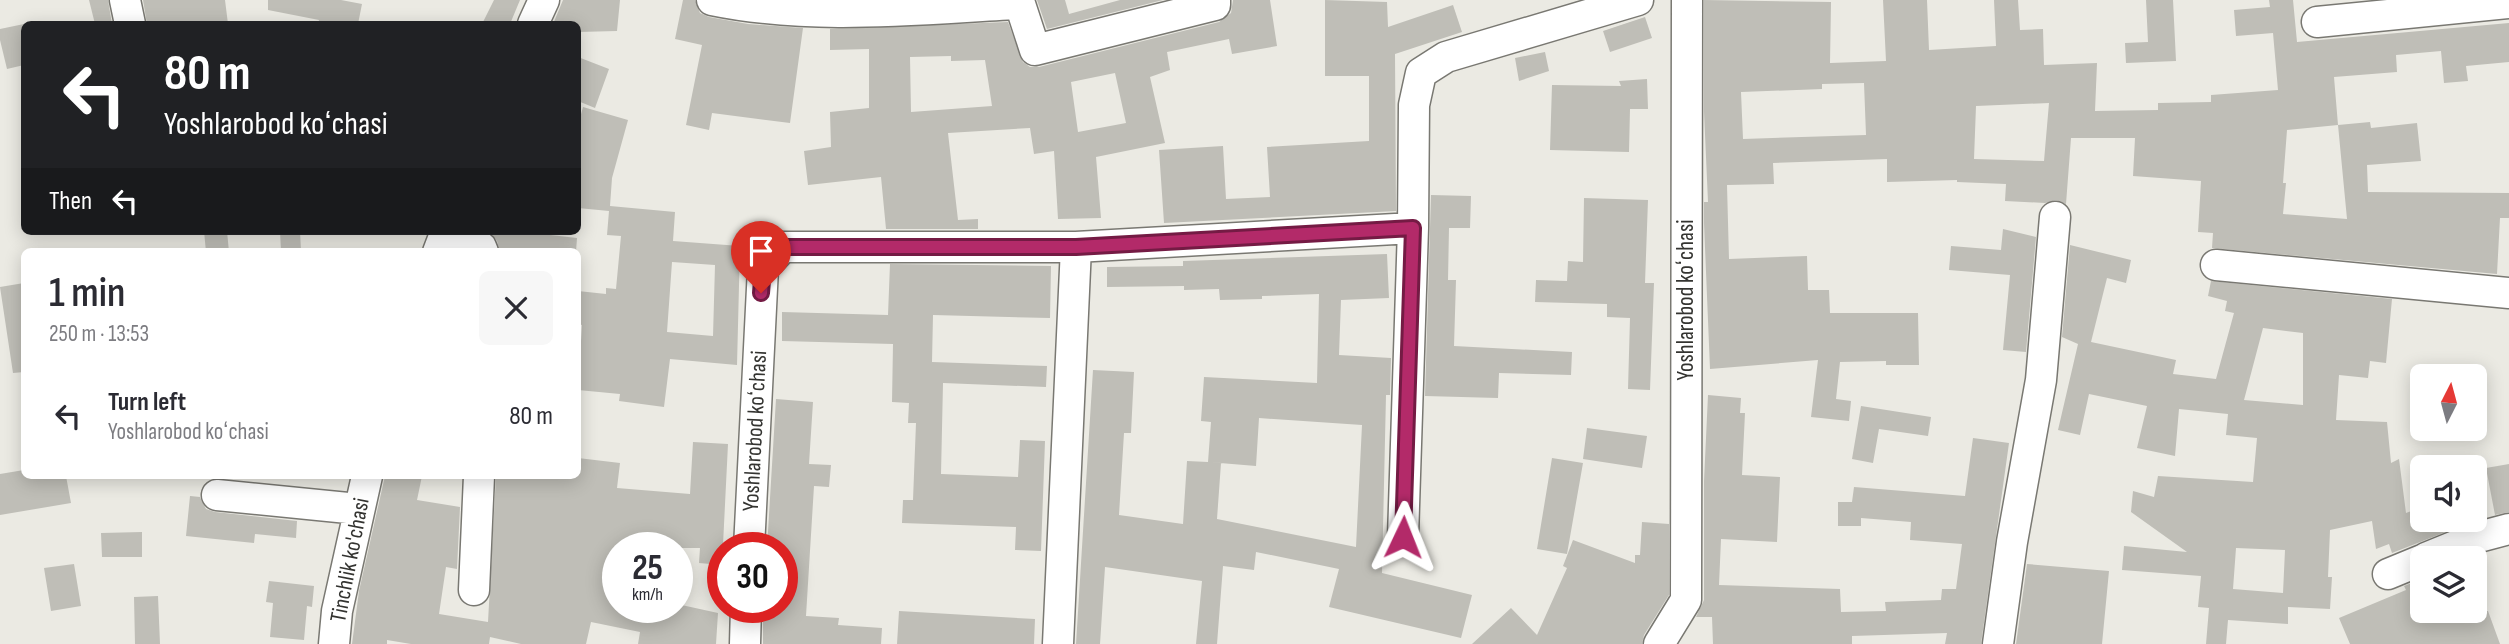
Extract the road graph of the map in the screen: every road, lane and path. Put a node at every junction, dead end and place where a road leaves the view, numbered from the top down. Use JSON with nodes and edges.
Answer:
{"nodes":[{"id":1,"x":125,"y":0,"type":"edge"},
{"id":2,"x":544,"y":0,"type":"edge"},
{"id":3,"x":712,"y":0,"type":"edge"},
{"id":4,"x":1215,"y":0,"type":"edge"},
{"id":5,"x":1638,"y":0,"type":"edge"},
{"id":6,"x":1687,"y":0,"type":"edge"},
{"id":7,"x":2509,"y":4,"type":"edge"},
{"id":8,"x":129,"y":21,"type":"edge"},
{"id":9,"x":534,"y":21,"type":"edge"},
{"id":10,"x":2317,"y":22,"type":"dead end"},
{"id":11,"x":2054,"y":217,"type":"dead end"},
{"id":12,"x":1413,"y":228,"type":"junction"},
{"id":13,"x":463,"y":235,"type":"edge"},
{"id":14,"x":1076,"y":247,"type":"junction"},
{"id":15,"x":481,"y":248,"type":"edge"},
{"id":16,"x":2216,"y":265,"type":"dead end"},
{"id":17,"x":2509,"y":293,"type":"edge"},
{"id":18,"x":366,"y":479,"type":"edge"},
{"id":19,"x":479,"y":479,"type":"edge"},
{"id":20,"x":217,"y":495,"type":"dead end"},
{"id":21,"x":358,"y":509,"type":"junction"},
{"id":22,"x":2509,"y":528,"type":"edge"},
{"id":23,"x":750,"y":532,"type":"edge"},
{"id":24,"x":1403,"y":537,"type":"dead end"},
{"id":25,"x":2456,"y":546,"type":"edge"},
{"id":26,"x":2410,"y":565,"type":"edge"},
{"id":27,"x":2388,"y":574,"type":"dead end"},
{"id":28,"x":474,"y":590,"type":"dead end"},
{"id":29,"x":746,"y":623,"type":"edge"},
{"id":30,"x":334,"y":644,"type":"edge"},
{"id":31,"x":745,"y":644,"type":"edge"},
{"id":32,"x":1058,"y":644,"type":"edge"},
{"id":33,"x":1659,"y":644,"type":"edge"},
{"id":34,"x":1998,"y":644,"type":"edge"}],
"edges":[{"from":1,"to":8,"type":"street"},
{"from":2,"to":9,"type":"street"},
{"from":3,"to":4,"type":"street"},
{"from":5,"to":12,"type":"street"},
{"from":6,"to":33,"type":"street","name":"Yoshlarobod koʻchasi"},
{"from":7,"to":10,"type":"street"},
{"from":11,"to":34,"type":"street"},
{"from":12,"to":14,"type":"street","name":"Yoshlarobod koʻchasi"},
{"from":12,"to":24,"type":"street"},
{"from":13,"to":15,"type":"street"},
{"from":14,"to":23,"type":"street","name":"Yoshlarobod koʻchasi"},
{"from":14,"to":32,"type":"street"},
{"from":16,"to":17,"type":"street"},
{"from":18,"to":21,"type":"street","name":"Tinchlik ko'chasi"},
{"from":19,"to":28,"type":"street"},
{"from":20,"to":21,"type":"street"},
{"from":21,"to":30,"type":"street","name":"Tinchlik ko'chasi"},
{"from":22,"to":25,"type":"street"},
{"from":26,"to":27,"type":"street"},
{"from":29,"to":31,"type":"street"}]}
